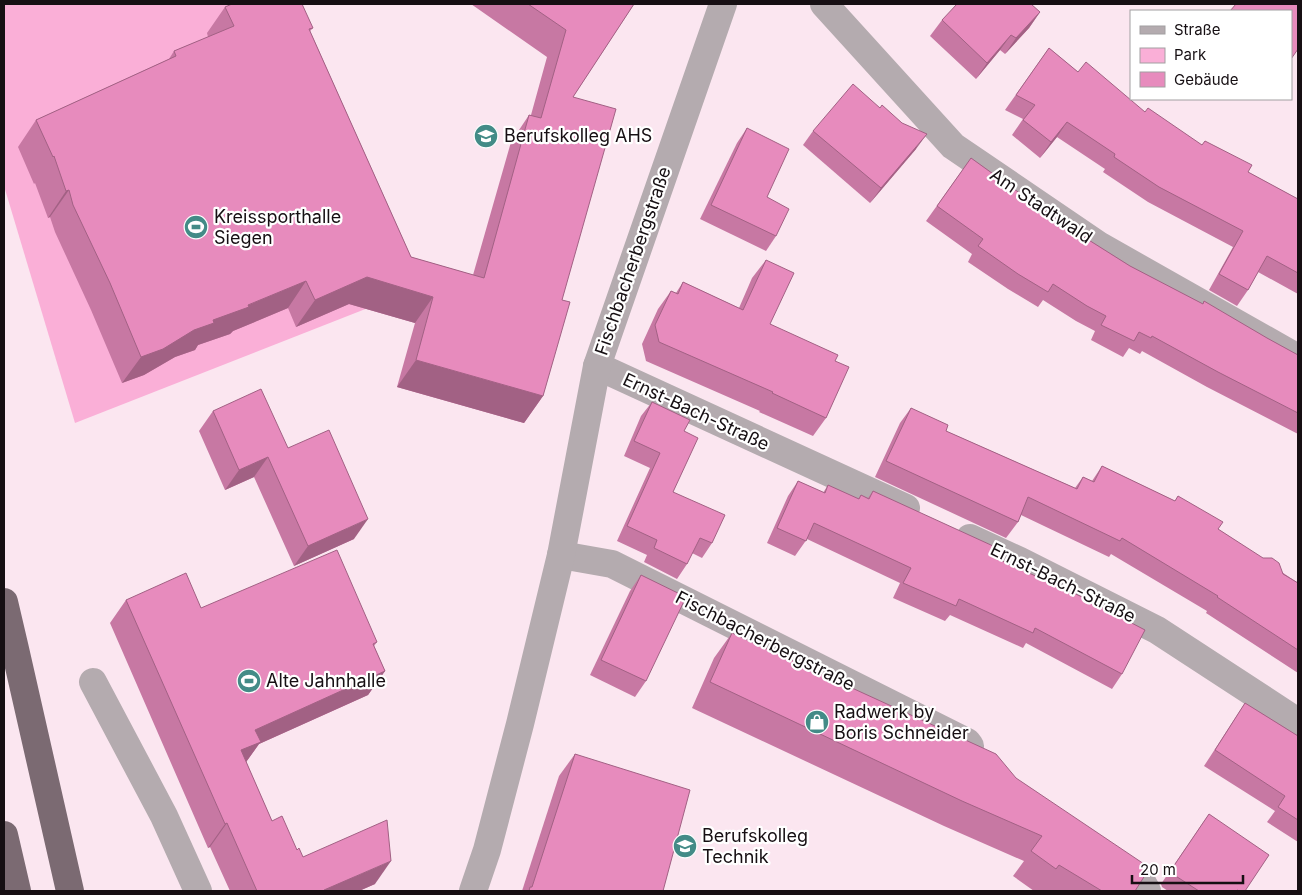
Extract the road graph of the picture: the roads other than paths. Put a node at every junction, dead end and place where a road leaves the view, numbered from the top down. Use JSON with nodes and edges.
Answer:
{"nodes":[{"id":1,"x":723,"y":4,"type":"edge"},
{"id":2,"x":824,"y":4,"type":"edge"},
{"id":3,"x":1298,"y":358,"type":"edge"},
{"id":4,"x":596,"y":366,"type":"junction"},
{"id":5,"x":561,"y":555,"type":"junction"},
{"id":6,"x":4,"y":602,"type":"edge"},
{"id":7,"x":93,"y":682,"type":"dead end"},
{"id":8,"x":1298,"y":722,"type":"edge"},
{"id":9,"x":984,"y":763,"type":"edge"},
{"id":10,"x":4,"y":835,"type":"edge"},
{"id":11,"x":1094,"y":849,"type":"edge"},
{"id":12,"x":16,"y":891,"type":"edge"},
{"id":13,"x":70,"y":891,"type":"edge"},
{"id":14,"x":198,"y":891,"type":"edge"},
{"id":15,"x":473,"y":891,"type":"edge"},
{"id":16,"x":1146,"y":891,"type":"edge"}],
"edges":[{"from":1,"to":4,"type":"street","name":"Fischbacherbergstraße"},
{"from":2,"to":3,"type":"street","name":"Am Stadtwald"},
{"from":4,"to":5,"type":"street","name":"Fischbacherbergstraße"},
{"from":4,"to":8,"type":"street","name":"Ernst-Bach-Straße"},
{"from":5,"to":9,"type":"street","name":"Fischbacherbergstraße"},
{"from":5,"to":15,"type":"street","name":"Fischbacherbergstraße"},
{"from":6,"to":13,"type":"highway"},
{"from":7,"to":14,"type":"street"},
{"from":10,"to":12,"type":"highway"},
{"from":11,"to":16,"type":"street"}]}
